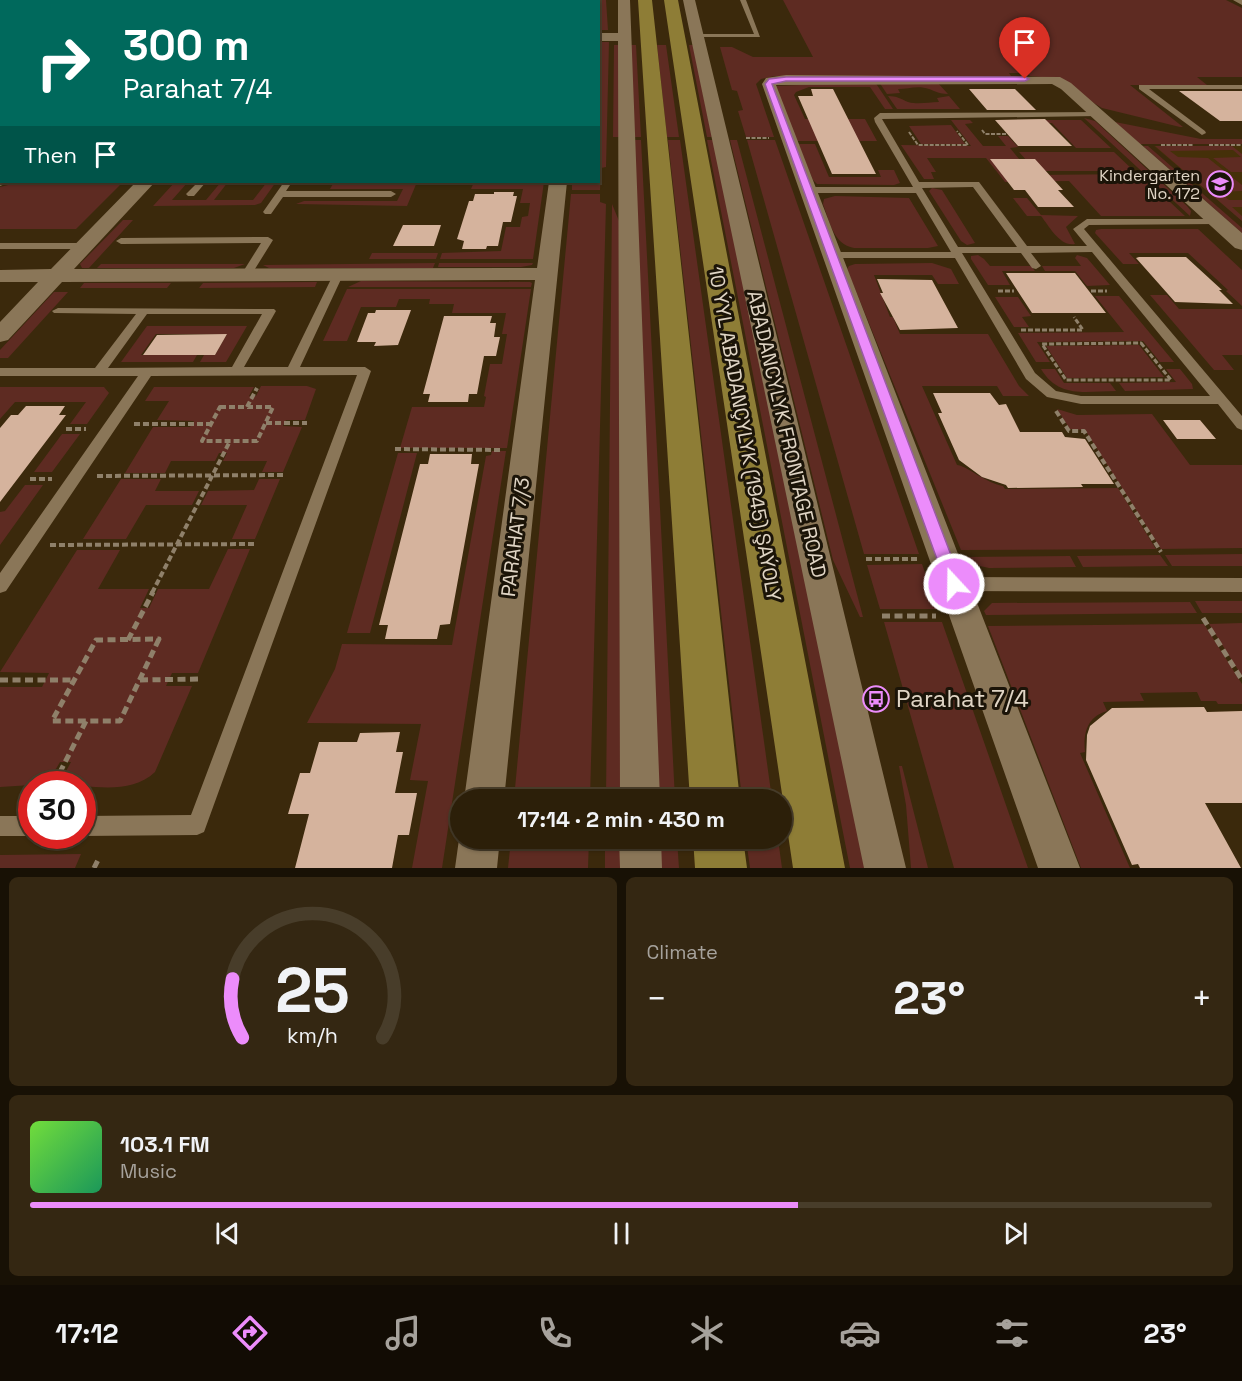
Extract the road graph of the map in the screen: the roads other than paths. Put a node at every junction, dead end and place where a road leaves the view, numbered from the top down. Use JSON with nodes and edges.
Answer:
{"nodes":[{"id":1,"x":624,"y":0,"type":"edge"},
{"id":2,"x":645,"y":0,"type":"edge"},
{"id":3,"x":671,"y":0,"type":"edge"},
{"id":4,"x":689,"y":0,"type":"edge"},
{"id":5,"x":743,"y":0,"type":"edge"},
{"id":6,"x":697,"y":36,"type":"junction"},
{"id":7,"x":600,"y":37,"type":"edge"},
{"id":8,"x":625,"y":37,"type":"junction"},
{"id":9,"x":1242,"y":87,"type":"edge"},
{"id":10,"x":1098,"y":114,"type":"junction"},
{"id":11,"x":1202,"y":134,"type":"dead end"},
{"id":12,"x":145,"y":183,"type":"edge"},
{"id":13,"x":201,"y":183,"type":"edge"},
{"id":14,"x":287,"y":183,"type":"edge"},
{"id":15,"x":558,"y":183,"type":"edge"},
{"id":16,"x":918,"y":188,"type":"junction"},
{"id":17,"x":807,"y":190,"type":"junction"},
{"id":18,"x":191,"y":194,"type":"dead end"},
{"id":19,"x":280,"y":194,"type":"junction"},
{"id":20,"x":391,"y":194,"type":"dead end"},
{"id":21,"x":268,"y":212,"type":"dead end"},
{"id":22,"x":1216,"y":221,"type":"junction"},
{"id":23,"x":121,"y":241,"type":"dead end"},
{"id":24,"x":1242,"y":244,"type":"edge"},
{"id":25,"x":0,"y":246,"type":"edge"},
{"id":26,"x":85,"y":246,"type":"junction"},
{"id":27,"x":1094,"y":249,"type":"junction"},
{"id":28,"x":1024,"y":250,"type":"junction"},
{"id":29,"x":956,"y":252,"type":"junction"},
{"id":30,"x":831,"y":255,"type":"junction"},
{"id":31,"x":1036,"y":266,"type":"dead end"},
{"id":32,"x":547,"y":274,"type":"junction"},
{"id":33,"x":246,"y":275,"type":"junction"},
{"id":34,"x":338,"y":275,"type":"junction"},
{"id":35,"x":0,"y":276,"type":"edge"},
{"id":36,"x":57,"y":276,"type":"junction"},
{"id":37,"x":58,"y":311,"type":"dead end"},
{"id":38,"x":144,"y":311,"type":"junction"},
{"id":39,"x":0,"y":335,"type":"edge"},
{"id":40,"x":236,"y":371,"type":"junction"},
{"id":41,"x":292,"y":371,"type":"junction"},
{"id":42,"x":0,"y":372,"type":"edge"},
{"id":43,"x":98,"y":372,"type":"junction"},
{"id":44,"x":147,"y":372,"type":"junction"},
{"id":45,"x":1221,"y":400,"type":"junction"},
{"id":46,"x":1242,"y":425,"type":"edge"},
{"id":47,"x":954,"y":584,"type":"junction"},
{"id":48,"x":1242,"y":585,"type":"edge"},
{"id":49,"x":0,"y":586,"type":"edge"},
{"id":50,"x":485,"y":789,"type":"edge"},
{"id":51,"x":640,"y":789,"type":"edge"},
{"id":52,"x":714,"y":789,"type":"edge"},
{"id":53,"x":0,"y":826,"type":"edge"},
{"id":54,"x":18,"y":826,"type":"edge"},
{"id":55,"x":96,"y":826,"type":"edge"},
{"id":56,"x":478,"y":849,"type":"edge"},
{"id":57,"x":640,"y":849,"type":"edge"},
{"id":58,"x":719,"y":849,"type":"edge"},
{"id":59,"x":476,"y":868,"type":"edge"},
{"id":60,"x":641,"y":868,"type":"edge"},
{"id":61,"x":721,"y":868,"type":"edge"},
{"id":62,"x":819,"y":868,"type":"edge"},
{"id":63,"x":885,"y":868,"type":"edge"},
{"id":64,"x":1059,"y":868,"type":"edge"}],
"edges":[{"from":1,"to":8,"type":"street"},
{"from":2,"to":52,"type":"main road"},
{"from":3,"to":62,"type":"main road","name":"10 ÝYL ABADANÇYLYK (1945) ŞAÝOLY"},
{"from":4,"to":6,"type":"street","name":"ABADANCYLYK FRONTAGE ROAD"},
{"from":5,"to":6,"type":"lane"},
{"from":6,"to":63,"type":"street","name":"ABADANCYLYK FRONTAGE ROAD"},
{"from":7,"to":8,"type":"street"},
{"from":8,"to":51,"type":"street"},
{"from":9,"to":11,"type":"lane"},
{"from":10,"to":16,"type":"lane"},
{"from":10,"to":17,"type":"street"},
{"from":10,"to":22,"type":"street"},
{"from":12,"to":26,"type":"street"},
{"from":13,"to":18,"type":"lane"},
{"from":14,"to":19,"type":"lane"},
{"from":15,"to":32,"type":"street","name":"PARAHAT 7/3"},
{"from":16,"to":17,"type":"lane"},
{"from":16,"to":28,"type":"lane"},
{"from":16,"to":29,"type":"lane"},
{"from":17,"to":30,"type":"street"},
{"from":19,"to":20,"type":"lane"},
{"from":19,"to":21,"type":"lane"},
{"from":22,"to":24,"type":"street"},
{"from":22,"to":27,"type":"lane"},
{"from":23,"to":33,"type":"lane"},
{"from":25,"to":26,"type":"lane"},
{"from":26,"to":36,"type":"street"},
{"from":27,"to":28,"type":"lane"},
{"from":27,"to":45,"type":"lane"},
{"from":28,"to":29,"type":"lane"},
{"from":28,"to":31,"type":"lane"},
{"from":29,"to":30,"type":"lane"},
{"from":29,"to":45,"type":"lane"},
{"from":30,"to":47,"type":"street"},
{"from":32,"to":34,"type":"street"},
{"from":32,"to":50,"type":"street","name":"PARAHAT 7/3"},
{"from":33,"to":34,"type":"street"},
{"from":33,"to":36,"type":"street"},
{"from":34,"to":41,"type":"lane"},
{"from":35,"to":36,"type":"street"},
{"from":36,"to":39,"type":"street"},
{"from":37,"to":38,"type":"lane"},
{"from":38,"to":40,"type":"lane"},
{"from":38,"to":43,"type":"lane"},
{"from":40,"to":41,"type":"lane"},
{"from":40,"to":44,"type":"lane"},
{"from":41,"to":55,"type":"lane"},
{"from":42,"to":43,"type":"lane"},
{"from":43,"to":44,"type":"lane"},
{"from":44,"to":49,"type":"lane"},
{"from":45,"to":46,"type":"lane"},
{"from":47,"to":48,"type":"lane"},
{"from":47,"to":64,"type":"street"},
{"from":53,"to":54,"type":"lane"},
{"from":56,"to":59,"type":"street"},
{"from":57,"to":60,"type":"street"},
{"from":58,"to":61,"type":"main road"}]}
